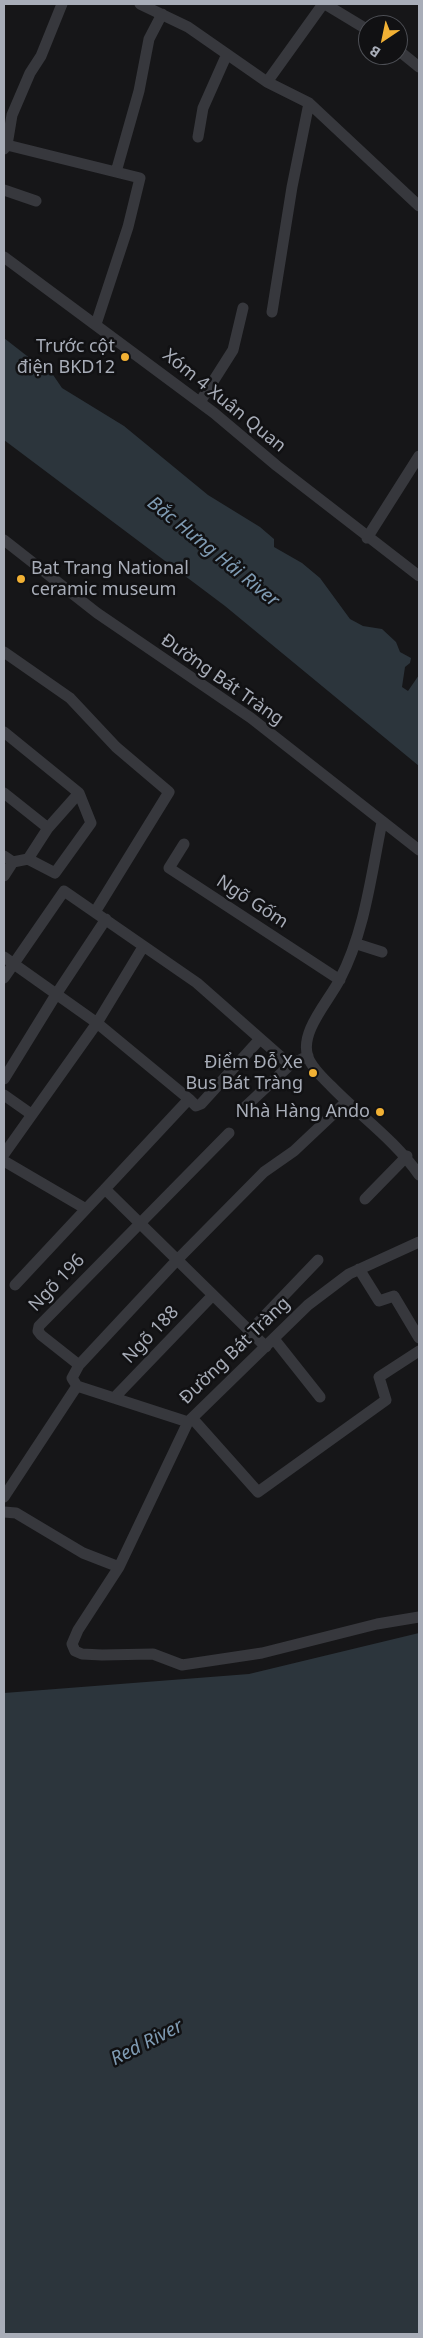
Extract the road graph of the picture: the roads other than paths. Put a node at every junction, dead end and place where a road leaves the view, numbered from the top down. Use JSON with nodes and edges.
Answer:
{"nodes":[{"id":1,"x":62,"y":4,"type":"edge"},
{"id":2,"x":140,"y":4,"type":"edge"},
{"id":3,"x":324,"y":4,"type":"edge"},
{"id":4,"x":162,"y":14,"type":"junction"},
{"id":5,"x":358,"y":24,"type":"edge"},
{"id":6,"x":227,"y":54,"type":"junction"},
{"id":7,"x":408,"y":58,"type":"edge"},
{"id":8,"x":419,"y":67,"type":"edge"},
{"id":9,"x":267,"y":82,"type":"junction"},
{"id":10,"x":309,"y":103,"type":"junction"},
{"id":11,"x":198,"y":137,"type":"dead end"},
{"id":12,"x":5,"y":147,"type":"edge"},
{"id":13,"x":116,"y":172,"type":"junction"},
{"id":14,"x":4,"y":190,"type":"edge"},
{"id":15,"x":36,"y":201,"type":"dead end"},
{"id":16,"x":419,"y":206,"type":"edge"},
{"id":17,"x":4,"y":257,"type":"edge"},
{"id":18,"x":242,"y":308,"type":"dead end"},
{"id":19,"x":272,"y":312,"type":"dead end"},
{"id":20,"x":96,"y":324,"type":"junction"},
{"id":21,"x":200,"y":402,"type":"junction"},
{"id":22,"x":419,"y":456,"type":"edge"},
{"id":23,"x":367,"y":538,"type":"junction"},
{"id":24,"x":4,"y":540,"type":"edge"},
{"id":25,"x":417,"y":570,"type":"edge"},
{"id":26,"x":4,"y":652,"type":"edge"},
{"id":27,"x":4,"y":732,"type":"edge"},
{"id":28,"x":4,"y":793,"type":"edge"},
{"id":29,"x":79,"y":793,"type":"junction"},
{"id":30,"x":382,"y":822,"type":"junction"},
{"id":31,"x":48,"y":828,"type":"junction"},
{"id":32,"x":184,"y":844,"type":"dead end"},
{"id":33,"x":419,"y":850,"type":"edge"},
{"id":34,"x":8,"y":859,"type":"edge"},
{"id":35,"x":28,"y":859,"type":"junction"},
{"id":36,"x":55,"y":873,"type":"junction"},
{"id":37,"x":4,"y":876,"type":"edge"},
{"id":38,"x":64,"y":891,"type":"junction"},
{"id":39,"x":95,"y":912,"type":"junction"},
{"id":40,"x":106,"y":919,"type":"junction"},
{"id":41,"x":357,"y":944,"type":"junction"},
{"id":42,"x":143,"y":947,"type":"junction"},
{"id":43,"x":382,"y":952,"type":"dead end"},
{"id":44,"x":9,"y":960,"type":"edge"},
{"id":45,"x":4,"y":978,"type":"edge"},
{"id":46,"x":340,"y":980,"type":"junction"},
{"id":47,"x":57,"y":993,"type":"junction"},
{"id":48,"x":97,"y":1022,"type":"junction"},
{"id":49,"x":260,"y":1038,"type":"junction"},
{"id":50,"x":308,"y":1056,"type":"junction"},
{"id":51,"x":290,"y":1065,"type":"junction"},
{"id":52,"x":4,"y":1079,"type":"edge"},
{"id":53,"x":4,"y":1095,"type":"edge"},
{"id":54,"x":188,"y":1100,"type":"junction"},
{"id":55,"x":346,"y":1102,"type":"junction"},
{"id":56,"x":245,"y":1107,"type":"dead end"},
{"id":57,"x":31,"y":1114,"type":"junction"},
{"id":58,"x":229,"y":1133,"type":"dead end"},
{"id":59,"x":4,"y":1154,"type":"edge"},
{"id":60,"x":406,"y":1156,"type":"junction"},
{"id":61,"x":4,"y":1161,"type":"edge"},
{"id":62,"x":419,"y":1175,"type":"edge"},
{"id":63,"x":105,"y":1189,"type":"junction"},
{"id":64,"x":365,"y":1199,"type":"dead end"},
{"id":65,"x":86,"y":1209,"type":"junction"},
{"id":66,"x":140,"y":1222,"type":"junction"},
{"id":67,"x":419,"y":1242,"type":"edge"},
{"id":68,"x":177,"y":1260,"type":"junction"},
{"id":69,"x":318,"y":1260,"type":"dead end"},
{"id":70,"x":359,"y":1269,"type":"junction"},
{"id":71,"x":15,"y":1285,"type":"dead end"},
{"id":72,"x":212,"y":1296,"type":"junction"},
{"id":73,"x":250,"y":1331,"type":"junction"},
{"id":74,"x":419,"y":1338,"type":"edge"},
{"id":75,"x":270,"y":1343,"type":"junction"},
{"id":76,"x":419,"y":1351,"type":"edge"},
{"id":77,"x":79,"y":1365,"type":"junction"},
{"id":78,"x":77,"y":1386,"type":"junction"},
{"id":79,"x":320,"y":1397,"type":"dead end"},
{"id":80,"x":114,"y":1398,"type":"junction"},
{"id":81,"x":190,"y":1420,"type":"junction"},
{"id":82,"x":4,"y":1497,"type":"edge"},
{"id":83,"x":4,"y":1514,"type":"edge"},
{"id":84,"x":119,"y":1567,"type":"junction"},
{"id":85,"x":419,"y":1617,"type":"edge"}],
"edges":[{"from":1,"to":12,"type":"street"},
{"from":2,"to":4,"type":"street"},
{"from":3,"to":5,"type":"street"},
{"from":3,"to":9,"type":"street"},
{"from":4,"to":6,"type":"street"},
{"from":4,"to":13,"type":"street"},
{"from":6,"to":9,"type":"street"},
{"from":6,"to":11,"type":"street"},
{"from":7,"to":8,"type":"street"},
{"from":9,"to":10,"type":"street"},
{"from":10,"to":16,"type":"street"},
{"from":10,"to":19,"type":"street"},
{"from":12,"to":13,"type":"street"},
{"from":13,"to":20,"type":"street"},
{"from":14,"to":15,"type":"street"},
{"from":17,"to":20,"type":"street","name":"Xóm 4 Xuân Quan"},
{"from":18,"to":21,"type":"street"},
{"from":20,"to":21,"type":"street","name":"Xóm 4 Xuân Quan"},
{"from":21,"to":23,"type":"street","name":"Xóm 4 Xuân Quan"},
{"from":22,"to":23,"type":"street"},
{"from":23,"to":25,"type":"street","name":"Xóm 4 Xuân Quan"},
{"from":24,"to":30,"type":"street","name":"Đường Bát Tràng"},
{"from":26,"to":39,"type":"street"},
{"from":27,"to":29,"type":"street"},
{"from":28,"to":31,"type":"street"},
{"from":29,"to":31,"type":"street"},
{"from":29,"to":36,"type":"street"},
{"from":30,"to":33,"type":"street","name":"Đường Bát Tràng"},
{"from":30,"to":41,"type":"street"},
{"from":31,"to":35,"type":"street"},
{"from":32,"to":46,"type":"street","name":"Ngõ Gốm"},
{"from":34,"to":35,"type":"street"},
{"from":34,"to":37,"type":"street"},
{"from":35,"to":36,"type":"street"},
{"from":36,"to":38,"type":"street"},
{"from":38,"to":39,"type":"street"},
{"from":38,"to":44,"type":"street"},
{"from":39,"to":40,"type":"street"},
{"from":40,"to":42,"type":"street"},
{"from":40,"to":47,"type":"street"},
{"from":41,"to":43,"type":"street"},
{"from":41,"to":46,"type":"street"},
{"from":42,"to":48,"type":"street"},
{"from":42,"to":49,"type":"street"},
{"from":44,"to":45,"type":"street"},
{"from":44,"to":47,"type":"street"},
{"from":46,"to":50,"type":"street"},
{"from":47,"to":48,"type":"street"},
{"from":47,"to":52,"type":"street"},
{"from":48,"to":54,"type":"street"},
{"from":48,"to":57,"type":"street"},
{"from":49,"to":51,"type":"street"},
{"from":49,"to":54,"type":"street"},
{"from":50,"to":51,"type":"street"},
{"from":50,"to":55,"type":"street"},
{"from":51,"to":56,"type":"street"},
{"from":53,"to":57,"type":"street"},
{"from":54,"to":63,"type":"street"},
{"from":55,"to":60,"type":"street"},
{"from":55,"to":68,"type":"street"},
{"from":57,"to":59,"type":"street"},
{"from":58,"to":66,"type":"street"},
{"from":60,"to":62,"type":"street"},
{"from":60,"to":64,"type":"street"},
{"from":61,"to":65,"type":"street"},
{"from":63,"to":65,"type":"street"},
{"from":63,"to":66,"type":"street"},
{"from":65,"to":71,"type":"street"},
{"from":66,"to":68,"type":"street"},
{"from":66,"to":77,"type":"street","name":"Ngõ 196"},
{"from":67,"to":70,"type":"street","name":"Đường Bát Tràng"},
{"from":68,"to":72,"type":"street"},
{"from":68,"to":77,"type":"street"},
{"from":69,"to":73,"type":"street"},
{"from":70,"to":74,"type":"street"},
{"from":70,"to":75,"type":"street","name":"Đường Bát Tràng"},
{"from":72,"to":73,"type":"street"},
{"from":72,"to":80,"type":"street","name":"Ngõ 188"},
{"from":73,"to":75,"type":"street"},
{"from":75,"to":79,"type":"street"},
{"from":75,"to":81,"type":"street","name":"Đường Bát Tràng"},
{"from":76,"to":81,"type":"street"},
{"from":77,"to":78,"type":"street"},
{"from":78,"to":80,"type":"street","name":"Đường Bát Tràng"},
{"from":78,"to":82,"type":"street"},
{"from":80,"to":81,"type":"street","name":"Đường Bát Tràng"},
{"from":81,"to":84,"type":"street"},
{"from":83,"to":84,"type":"street"},
{"from":84,"to":85,"type":"street"}]}
